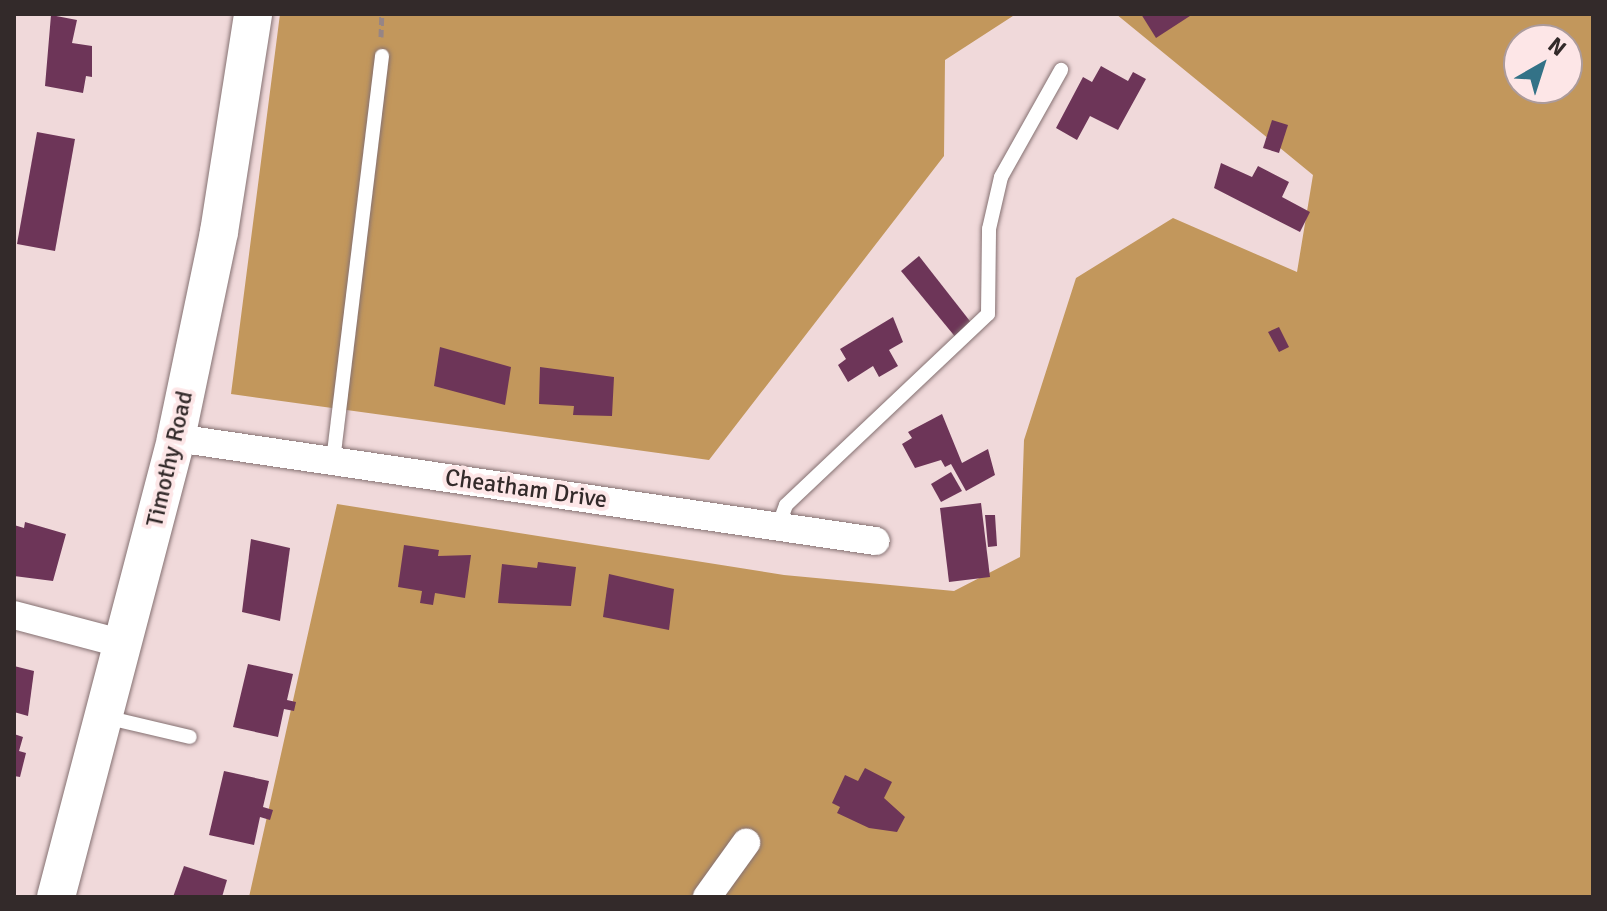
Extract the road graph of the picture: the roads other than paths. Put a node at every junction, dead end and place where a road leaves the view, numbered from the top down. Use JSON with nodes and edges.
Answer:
{"nodes":[{"id":1,"x":253,"y":14,"type":"edge"},
{"id":2,"x":382,"y":56,"type":"dead end"},
{"id":3,"x":1061,"y":70,"type":"dead end"},
{"id":4,"x":176,"y":438,"type":"junction"},
{"id":5,"x":333,"y":461,"type":"junction"},
{"id":6,"x":778,"y":527,"type":"junction"},
{"id":7,"x":875,"y":541,"type":"dead end"},
{"id":8,"x":14,"y":615,"type":"edge"},
{"id":9,"x":124,"y":644,"type":"junction"},
{"id":10,"x":104,"y":717,"type":"junction"},
{"id":11,"x":190,"y":737,"type":"dead end"},
{"id":12,"x":746,"y":843,"type":"dead end"},
{"id":13,"x":56,"y":897,"type":"edge"},
{"id":14,"x":707,"y":897,"type":"edge"}],
"edges":[{"from":1,"to":4,"type":"main road","name":"Timothy Road"},
{"from":2,"to":5,"type":"lane"},
{"from":3,"to":6,"type":"lane"},
{"from":4,"to":5,"type":"street","name":"Cheatham Drive"},
{"from":4,"to":9,"type":"main road","name":"Timothy Road"},
{"from":5,"to":6,"type":"street","name":"Cheatham Drive"},
{"from":6,"to":7,"type":"street","name":"Cheatham Drive"},
{"from":8,"to":9,"type":"street"},
{"from":9,"to":10,"type":"main road","name":"Timothy Road"},
{"from":10,"to":11,"type":"lane"},
{"from":10,"to":13,"type":"main road","name":"Timothy Road"},
{"from":12,"to":14,"type":"street"}]}
